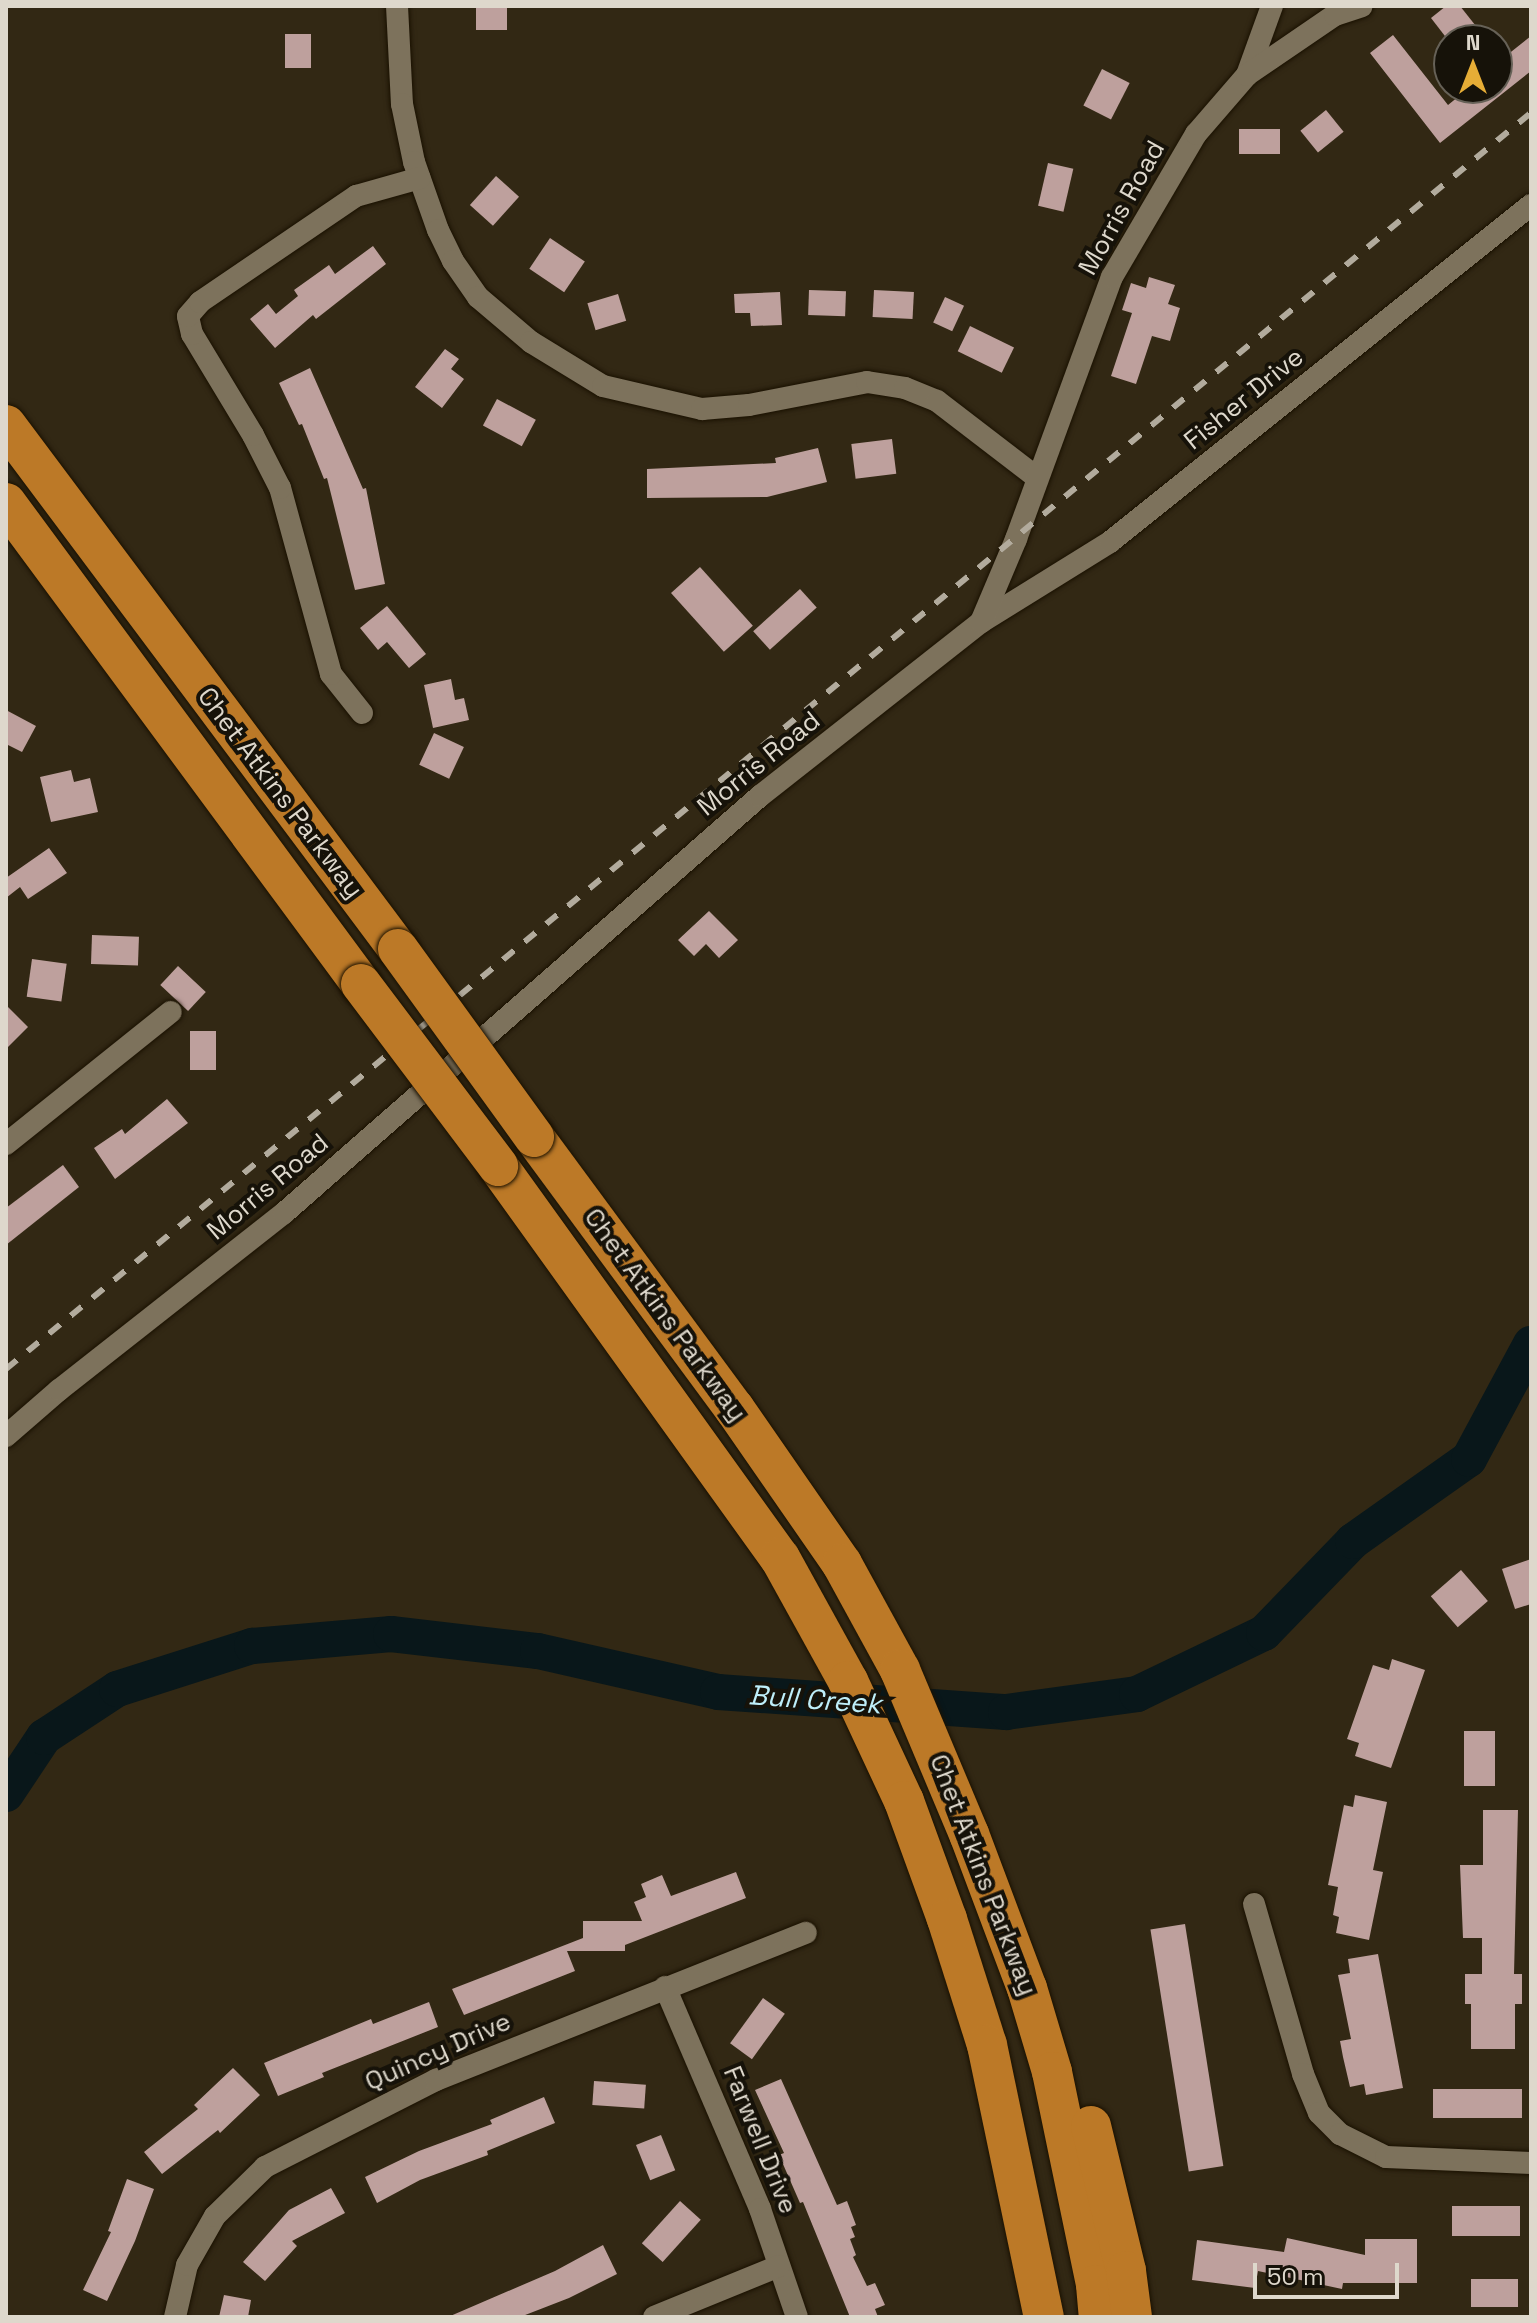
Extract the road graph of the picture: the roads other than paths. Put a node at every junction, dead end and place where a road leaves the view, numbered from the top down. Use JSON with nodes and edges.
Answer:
{"nodes":[{"id":1,"x":397,"y":6,"type":"edge"},
{"id":2,"x":1272,"y":6,"type":"edge"},
{"id":3,"x":1362,"y":6,"type":"edge"},
{"id":4,"x":1247,"y":75,"type":"junction"},
{"id":5,"x":420,"y":178,"type":"junction"},
{"id":6,"x":1531,"y":205,"type":"edge"},
{"id":7,"x":6,"y":425,"type":"edge"},
{"id":8,"x":1036,"y":477,"type":"junction"},
{"id":9,"x":6,"y":503,"type":"edge"},
{"id":10,"x":981,"y":622,"type":"junction"},
{"id":11,"x":362,"y":713,"type":"dead end"},
{"id":12,"x":171,"y":1012,"type":"dead end"},
{"id":13,"x":6,"y":1144,"type":"edge"},
{"id":14,"x":6,"y":1436,"type":"edge"},
{"id":15,"x":980,"y":1838,"type":"junction"},
{"id":16,"x":1254,"y":1904,"type":"dead end"},
{"id":17,"x":806,"y":1933,"type":"dead end"},
{"id":18,"x":665,"y":1987,"type":"junction"},
{"id":19,"x":1531,"y":2163,"type":"edge"},
{"id":20,"x":779,"y":2266,"type":"junction"},
{"id":21,"x":175,"y":2317,"type":"edge"},
{"id":22,"x":654,"y":2317,"type":"edge"},
{"id":23,"x":797,"y":2317,"type":"edge"},
{"id":24,"x":1044,"y":2317,"type":"edge"},
{"id":25,"x":1099,"y":2317,"type":"edge"},
{"id":26,"x":1132,"y":2317,"type":"edge"}],
"edges":[{"from":1,"to":5,"type":"street"},
{"from":2,"to":4,"type":"street"},
{"from":3,"to":4,"type":"street","name":"Morris Road"},
{"from":4,"to":8,"type":"street","name":"Morris Road"},
{"from":5,"to":8,"type":"street"},
{"from":5,"to":11,"type":"street"},
{"from":6,"to":10,"type":"street","name":"Fisher Drive"},
{"from":7,"to":15,"type":"highway","name":"Chet Atkins Parkway","bridge":true},
{"from":8,"to":10,"type":"street","name":"Morris Road"},
{"from":9,"to":24,"type":"highway","name":"Chet Atkins Parkway","bridge":true},
{"from":10,"to":14,"type":"street","name":"Morris Road"},
{"from":12,"to":13,"type":"street"},
{"from":15,"to":25,"type":"highway","name":"Chet Atkins Parkway"},
{"from":15,"to":26,"type":"highway"},
{"from":16,"to":19,"type":"street"},
{"from":17,"to":18,"type":"street","name":"Quincy Drive"},
{"from":18,"to":20,"type":"street","name":"Farwell Drive"},
{"from":18,"to":21,"type":"street","name":"Quincy Drive"},
{"from":20,"to":22,"type":"street"},
{"from":20,"to":23,"type":"street","name":"Farwell Drive"}]}
